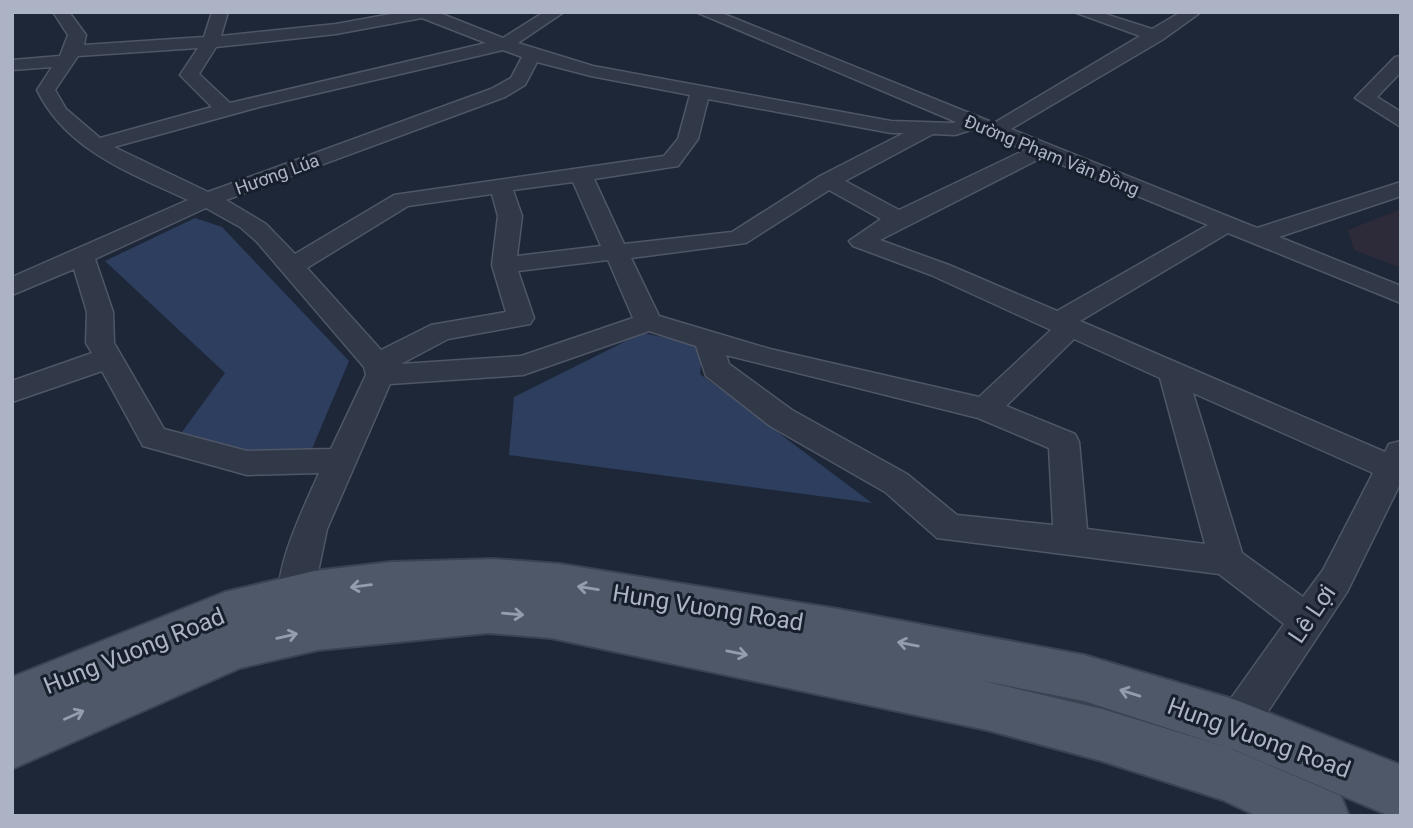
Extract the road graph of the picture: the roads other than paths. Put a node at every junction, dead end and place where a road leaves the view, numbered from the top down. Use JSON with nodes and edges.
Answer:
{"nodes":[{"id":1,"x":61,"y":12,"type":"edge"},
{"id":2,"x":220,"y":12,"type":"edge"},
{"id":3,"x":556,"y":12,"type":"edge"},
{"id":4,"x":704,"y":12,"type":"edge"},
{"id":5,"x":1082,"y":12,"type":"edge"},
{"id":6,"x":1193,"y":12,"type":"edge"},
{"id":7,"x":422,"y":13,"type":"edge"},
{"id":8,"x":1156,"y":36,"type":"junction"},
{"id":9,"x":211,"y":41,"type":"junction"},
{"id":10,"x":505,"y":44,"type":"junction"},
{"id":11,"x":532,"y":55,"type":"junction"},
{"id":12,"x":69,"y":56,"type":"junction"},
{"id":13,"x":1401,"y":61,"type":"edge"},
{"id":14,"x":12,"y":65,"type":"edge"},
{"id":15,"x":700,"y":91,"type":"junction"},
{"id":16,"x":225,"y":109,"type":"junction"},
{"id":17,"x":1401,"y":121,"type":"edge"},
{"id":18,"x":972,"y":122,"type":"junction"},
{"id":19,"x":929,"y":128,"type":"junction"},
{"id":20,"x":993,"y":132,"type":"junction"},
{"id":21,"x":95,"y":146,"type":"junction"},
{"id":22,"x":1040,"y":150,"type":"junction"},
{"id":23,"x":581,"y":175,"type":"junction"},
{"id":24,"x":828,"y":181,"type":"junction"},
{"id":25,"x":501,"y":187,"type":"junction"},
{"id":26,"x":1401,"y":189,"type":"edge"},
{"id":27,"x":206,"y":200,"type":"junction"},
{"id":28,"x":898,"y":219,"type":"junction"},
{"id":29,"x":1225,"y":225,"type":"junction"},
{"id":30,"x":1254,"y":237,"type":"junction"},
{"id":31,"x":617,"y":253,"type":"junction"},
{"id":32,"x":82,"y":256,"type":"junction"},
{"id":33,"x":504,"y":265,"type":"junction"},
{"id":34,"x":293,"y":267,"type":"junction"},
{"id":35,"x":12,"y":287,"type":"edge"},
{"id":36,"x":1401,"y":295,"type":"edge"},
{"id":37,"x":648,"y":322,"type":"junction"},
{"id":38,"x":1063,"y":326,"type":"junction"},
{"id":39,"x":708,"y":340,"type":"junction"},
{"id":40,"x":108,"y":358,"type":"junction"},
{"id":41,"x":379,"y":369,"type":"junction"},
{"id":42,"x":1173,"y":373,"type":"junction"},
{"id":43,"x":12,"y":392,"type":"edge"},
{"id":44,"x":985,"y":410,"type":"junction"},
{"id":45,"x":1396,"y":459,"type":"edge"},
{"id":46,"x":341,"y":461,"type":"junction"},
{"id":47,"x":1071,"y":541,"type":"junction"},
{"id":48,"x":1227,"y":561,"type":"junction"},
{"id":49,"x":295,"y":596,"type":"junction"},
{"id":50,"x":1308,"y":621,"type":"junction"},
{"id":51,"x":12,"y":701,"type":"edge"},
{"id":52,"x":1236,"y":724,"type":"junction"},
{"id":53,"x":12,"y":743,"type":"edge"},
{"id":54,"x":1229,"y":775,"type":"junction"},
{"id":55,"x":1401,"y":793,"type":"edge"},
{"id":56,"x":1321,"y":816,"type":"edge"}],
"edges":[{"from":1,"to":12,"type":"street"},
{"from":2,"to":9,"type":"street"},
{"from":3,"to":10,"type":"street"},
{"from":4,"to":18,"type":"street","name":"Đường Phạm Văn Đồng"},
{"from":5,"to":8,"type":"street"},
{"from":6,"to":8,"type":"street"},
{"from":7,"to":9,"type":"street"},
{"from":7,"to":10,"type":"street"},
{"from":8,"to":20,"type":"street"},
{"from":9,"to":12,"type":"street"},
{"from":9,"to":16,"type":"street"},
{"from":10,"to":11,"type":"street"},
{"from":10,"to":16,"type":"street"},
{"from":11,"to":15,"type":"street"},
{"from":11,"to":27,"type":"street","name":"Hương Lúa"},
{"from":12,"to":14,"type":"street"},
{"from":12,"to":21,"type":"street"},
{"from":13,"to":17,"type":"street"},
{"from":15,"to":19,"type":"street"},
{"from":15,"to":23,"type":"street"},
{"from":16,"to":21,"type":"street"},
{"from":18,"to":19,"type":"street"},
{"from":18,"to":20,"type":"street","name":"Đường Phạm Văn Đồng"},
{"from":19,"to":24,"type":"street"},
{"from":20,"to":22,"type":"street","name":"Đường Phạm Văn Đồng"},
{"from":21,"to":27,"type":"street"},
{"from":22,"to":28,"type":"street"},
{"from":22,"to":29,"type":"street","name":"Đường Phạm Văn Đồng"},
{"from":23,"to":25,"type":"street"},
{"from":23,"to":31,"type":"street"},
{"from":24,"to":28,"type":"street"},
{"from":24,"to":31,"type":"street"},
{"from":25,"to":33,"type":"street"},
{"from":25,"to":34,"type":"street"},
{"from":26,"to":30,"type":"street"},
{"from":27,"to":32,"type":"street","name":"Hương Lúa"},
{"from":27,"to":34,"type":"street"},
{"from":28,"to":38,"type":"street"},
{"from":29,"to":30,"type":"street","name":"Đường Phạm Văn Đồng"},
{"from":29,"to":38,"type":"street"},
{"from":30,"to":36,"type":"street","name":"Đường Phạm Văn Đồng"},
{"from":31,"to":33,"type":"street"},
{"from":31,"to":37,"type":"street"},
{"from":32,"to":35,"type":"street","name":"Hương Lúa"},
{"from":32,"to":40,"type":"street"},
{"from":33,"to":41,"type":"street"},
{"from":34,"to":41,"type":"street"},
{"from":37,"to":39,"type":"street"},
{"from":37,"to":41,"type":"street"},
{"from":38,"to":42,"type":"street"},
{"from":38,"to":44,"type":"street"},
{"from":39,"to":44,"type":"street"},
{"from":39,"to":47,"type":"street"},
{"from":40,"to":43,"type":"street"},
{"from":40,"to":46,"type":"street"},
{"from":41,"to":46,"type":"street"},
{"from":42,"to":45,"type":"street"},
{"from":42,"to":48,"type":"street"},
{"from":44,"to":47,"type":"street"},
{"from":45,"to":50,"type":"street","name":"Lê Lợi"},
{"from":46,"to":49,"type":"street"},
{"from":47,"to":48,"type":"street"},
{"from":48,"to":50,"type":"street"},
{"from":49,"to":51,"type":"main road","name":"Hung Vuong Road"},
{"from":52,"to":49,"type":"main road","name":"Hung Vuong Road","one_way":true},
{"from":50,"to":52,"type":"street","name":"Lê Lợi"},
{"from":52,"to":54,"type":"street","name":"Lê Lợi"},
{"from":52,"to":55,"type":"main road","name":"Hung Vuong Road"},
{"from":53,"to":54,"type":"main road","name":"Hung Vuong Road","one_way":true},
{"from":54,"to":56,"type":"main road","name":"Hung Vuong Road"}]}
